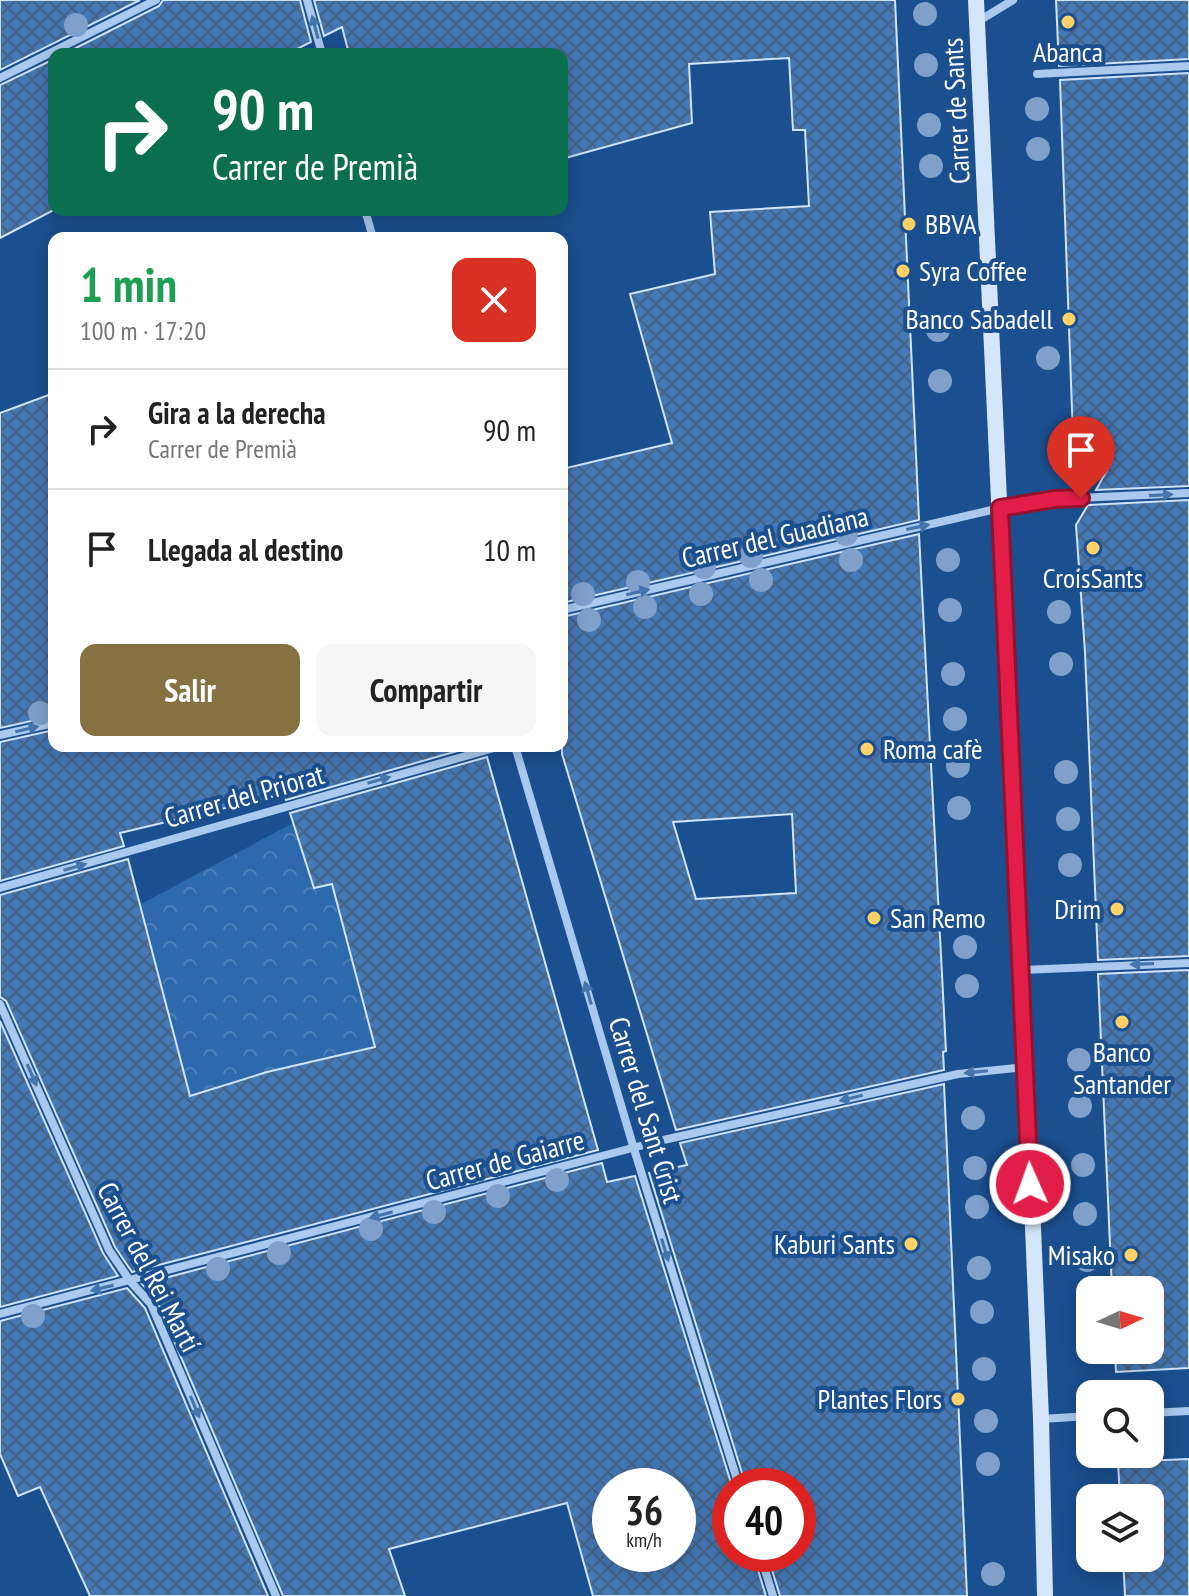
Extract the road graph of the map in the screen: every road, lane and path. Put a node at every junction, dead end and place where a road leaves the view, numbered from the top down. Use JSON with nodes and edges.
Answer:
{"nodes":[{"id":1,"x":156,"y":0,"type":"edge"},
{"id":2,"x":307,"y":0,"type":"edge"},
{"id":3,"x":976,"y":0,"type":"edge"},
{"id":4,"x":1013,"y":0,"type":"edge"},
{"id":5,"x":977,"y":22,"type":"junction"},
{"id":6,"x":60,"y":48,"type":"edge"},
{"id":7,"x":320,"y":48,"type":"edge"},
{"id":8,"x":48,"y":54,"type":"edge"},
{"id":9,"x":1189,"y":66,"type":"edge"},
{"id":10,"x":1037,"y":74,"type":"dead end"},
{"id":11,"x":0,"y":78,"type":"edge"},
{"id":12,"x":1189,"y":493,"type":"edge"},
{"id":13,"x":1000,"y":508,"type":"junction"},
{"id":14,"x":568,"y":609,"type":"edge"},
{"id":15,"x":48,"y":724,"type":"edge"},
{"id":16,"x":0,"y":735,"type":"edge"},
{"id":17,"x":480,"y":752,"type":"edge"},
{"id":18,"x":517,"y":752,"type":"edge"},
{"id":19,"x":0,"y":888,"type":"edge"},
{"id":20,"x":1189,"y":963,"type":"edge"},
{"id":21,"x":1021,"y":970,"type":"junction"},
{"id":22,"x":0,"y":1004,"type":"edge"},
{"id":23,"x":1025,"y":1067,"type":"junction"},
{"id":24,"x":634,"y":1149,"type":"junction"},
{"id":25,"x":130,"y":1281,"type":"junction"},
{"id":26,"x":0,"y":1314,"type":"edge"},
{"id":27,"x":1189,"y":1411,"type":"edge"},
{"id":28,"x":1164,"y":1412,"type":"edge"},
{"id":29,"x":1076,"y":1417,"type":"edge"},
{"id":30,"x":1041,"y":1419,"type":"junction"},
{"id":31,"x":733,"y":1468,"type":"edge"},
{"id":32,"x":766,"y":1572,"type":"edge"},
{"id":33,"x":276,"y":1596,"type":"edge"},
{"id":34,"x":773,"y":1596,"type":"edge"},
{"id":35,"x":1045,"y":1596,"type":"edge"}],
"edges":[{"from":1,"to":6,"type":"street"},
{"from":7,"to":2,"type":"street","one_way":true},
{"from":3,"to":5,"type":"street","name":"Carrer de Sants"},
{"from":4,"to":5,"type":"street"},
{"from":5,"to":13,"type":"street","name":"Carrer de Sants"},
{"from":8,"to":11,"type":"street"},
{"from":9,"to":10,"type":"street"},
{"from":13,"to":12,"type":"street","name":"Carrer del Guadiana","one_way":true},
{"from":14,"to":13,"type":"street","name":"Carrer del Guadiana","one_way":true},
{"from":13,"to":21,"type":"street","name":"Carrer de Sants"},
{"from":16,"to":15,"type":"street","one_way":true},
{"from":19,"to":17,"type":"street","name":"Carrer del Priorat","one_way":true},
{"from":24,"to":18,"type":"street","name":"Carrer del Sant Crist","one_way":true},
{"from":20,"to":21,"type":"street","one_way":true},
{"from":21,"to":23,"type":"street","name":"Carrer de Sants"},
{"from":22,"to":25,"type":"street","name":"Carrer del Rei Martí","one_way":true},
{"from":23,"to":24,"type":"street","name":"Carrer de Gaiarre","one_way":true},
{"from":23,"to":30,"type":"street","name":"Carrer de Sants"},
{"from":24,"to":25,"type":"street","name":"Carrer de Gaiarre","one_way":true},
{"from":24,"to":31,"type":"street","name":"Carrer del Sant Crist","one_way":true},
{"from":25,"to":26,"type":"street","name":"Carrer de Gaiarre","one_way":true},
{"from":25,"to":33,"type":"street","name":"Carrer del Rei Martí","one_way":true},
{"from":27,"to":28,"type":"street"},
{"from":29,"to":30,"type":"street"},
{"from":30,"to":35,"type":"street","name":"Carrer de Sants"},
{"from":32,"to":34,"type":"street"}]}
